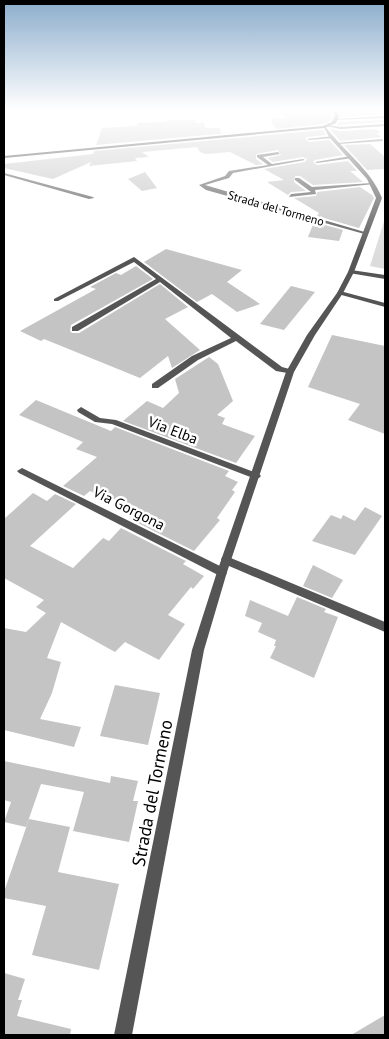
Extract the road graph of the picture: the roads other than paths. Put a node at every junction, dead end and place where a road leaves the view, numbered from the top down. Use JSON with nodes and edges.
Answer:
{"nodes":[{"id":1,"x":261,"y":157,"type":"edge"},
{"id":2,"x":343,"y":157,"type":"edge"},
{"id":3,"x":352,"y":157,"type":"edge"},
{"id":4,"x":302,"y":160,"type":"dead end"},
{"id":5,"x":317,"y":162,"type":"dead end"},
{"id":6,"x":272,"y":165,"type":"junction"},
{"id":7,"x":4,"y":174,"type":"edge"},
{"id":8,"x":297,"y":179,"type":"dead end"},
{"id":9,"x":372,"y":184,"type":"junction"},
{"id":10,"x":311,"y":189,"type":"junction"},
{"id":11,"x":291,"y":196,"type":"dead end"},
{"id":12,"x":91,"y":198,"type":"dead end"},
{"id":13,"x":366,"y":234,"type":"junction"},
{"id":14,"x":351,"y":272,"type":"junction"},
{"id":15,"x":385,"y":277,"type":"edge"},
{"id":16,"x":161,"y":279,"type":"junction"},
{"id":17,"x":340,"y":293,"type":"junction"},
{"id":18,"x":56,"y":300,"type":"dead end"},
{"id":19,"x":385,"y":305,"type":"edge"},
{"id":20,"x":75,"y":329,"type":"dead end"},
{"id":21,"x":236,"y":338,"type":"junction"},
{"id":22,"x":290,"y":372,"type":"junction"},
{"id":23,"x":155,"y":386,"type":"dead end"},
{"id":24,"x":81,"y":410,"type":"dead end"},
{"id":25,"x":22,"y":471,"type":"dead end"},
{"id":26,"x":256,"y":476,"type":"junction"},
{"id":27,"x":224,"y":566,"type":"junction"},
{"id":28,"x":385,"y":627,"type":"edge"},
{"id":29,"x":123,"y":1035,"type":"edge"}],
"edges":[{"from":1,"to":6,"type":"street"},
{"from":2,"to":5,"type":"street"},
{"from":3,"to":9,"type":"street","name":"Strada del Tormeno"},
{"from":4,"to":6,"type":"street","name":"Strada del Tormeno"},
{"from":6,"to":13,"type":"street","name":"Strada del Tormeno"},
{"from":7,"to":12,"type":"street"},
{"from":8,"to":10,"type":"street","name":"Strada del Tormeno"},
{"from":9,"to":10,"type":"street","name":"Strada del Tormeno"},
{"from":9,"to":13,"type":"street","name":"Strada del Tormeno"},
{"from":10,"to":11,"type":"street","name":"Strada del Tormeno"},
{"from":13,"to":14,"type":"street","name":"Strada del Tormeno"},
{"from":14,"to":15,"type":"street"},
{"from":14,"to":17,"type":"street","name":"Strada del Tormeno"},
{"from":16,"to":18,"type":"street"},
{"from":16,"to":20,"type":"street"},
{"from":16,"to":21,"type":"street"},
{"from":17,"to":19,"type":"street"},
{"from":17,"to":22,"type":"street","name":"Strada del Tormeno"},
{"from":21,"to":22,"type":"street"},
{"from":21,"to":23,"type":"street"},
{"from":22,"to":26,"type":"street","name":"Strada del Tormeno"},
{"from":24,"to":26,"type":"street","name":"Via Elba"},
{"from":25,"to":27,"type":"street","name":"Via Gorgona"},
{"from":26,"to":27,"type":"street","name":"Strada del Tormeno"},
{"from":27,"to":28,"type":"street"},
{"from":27,"to":29,"type":"street","name":"Strada del Tormeno"}]}
